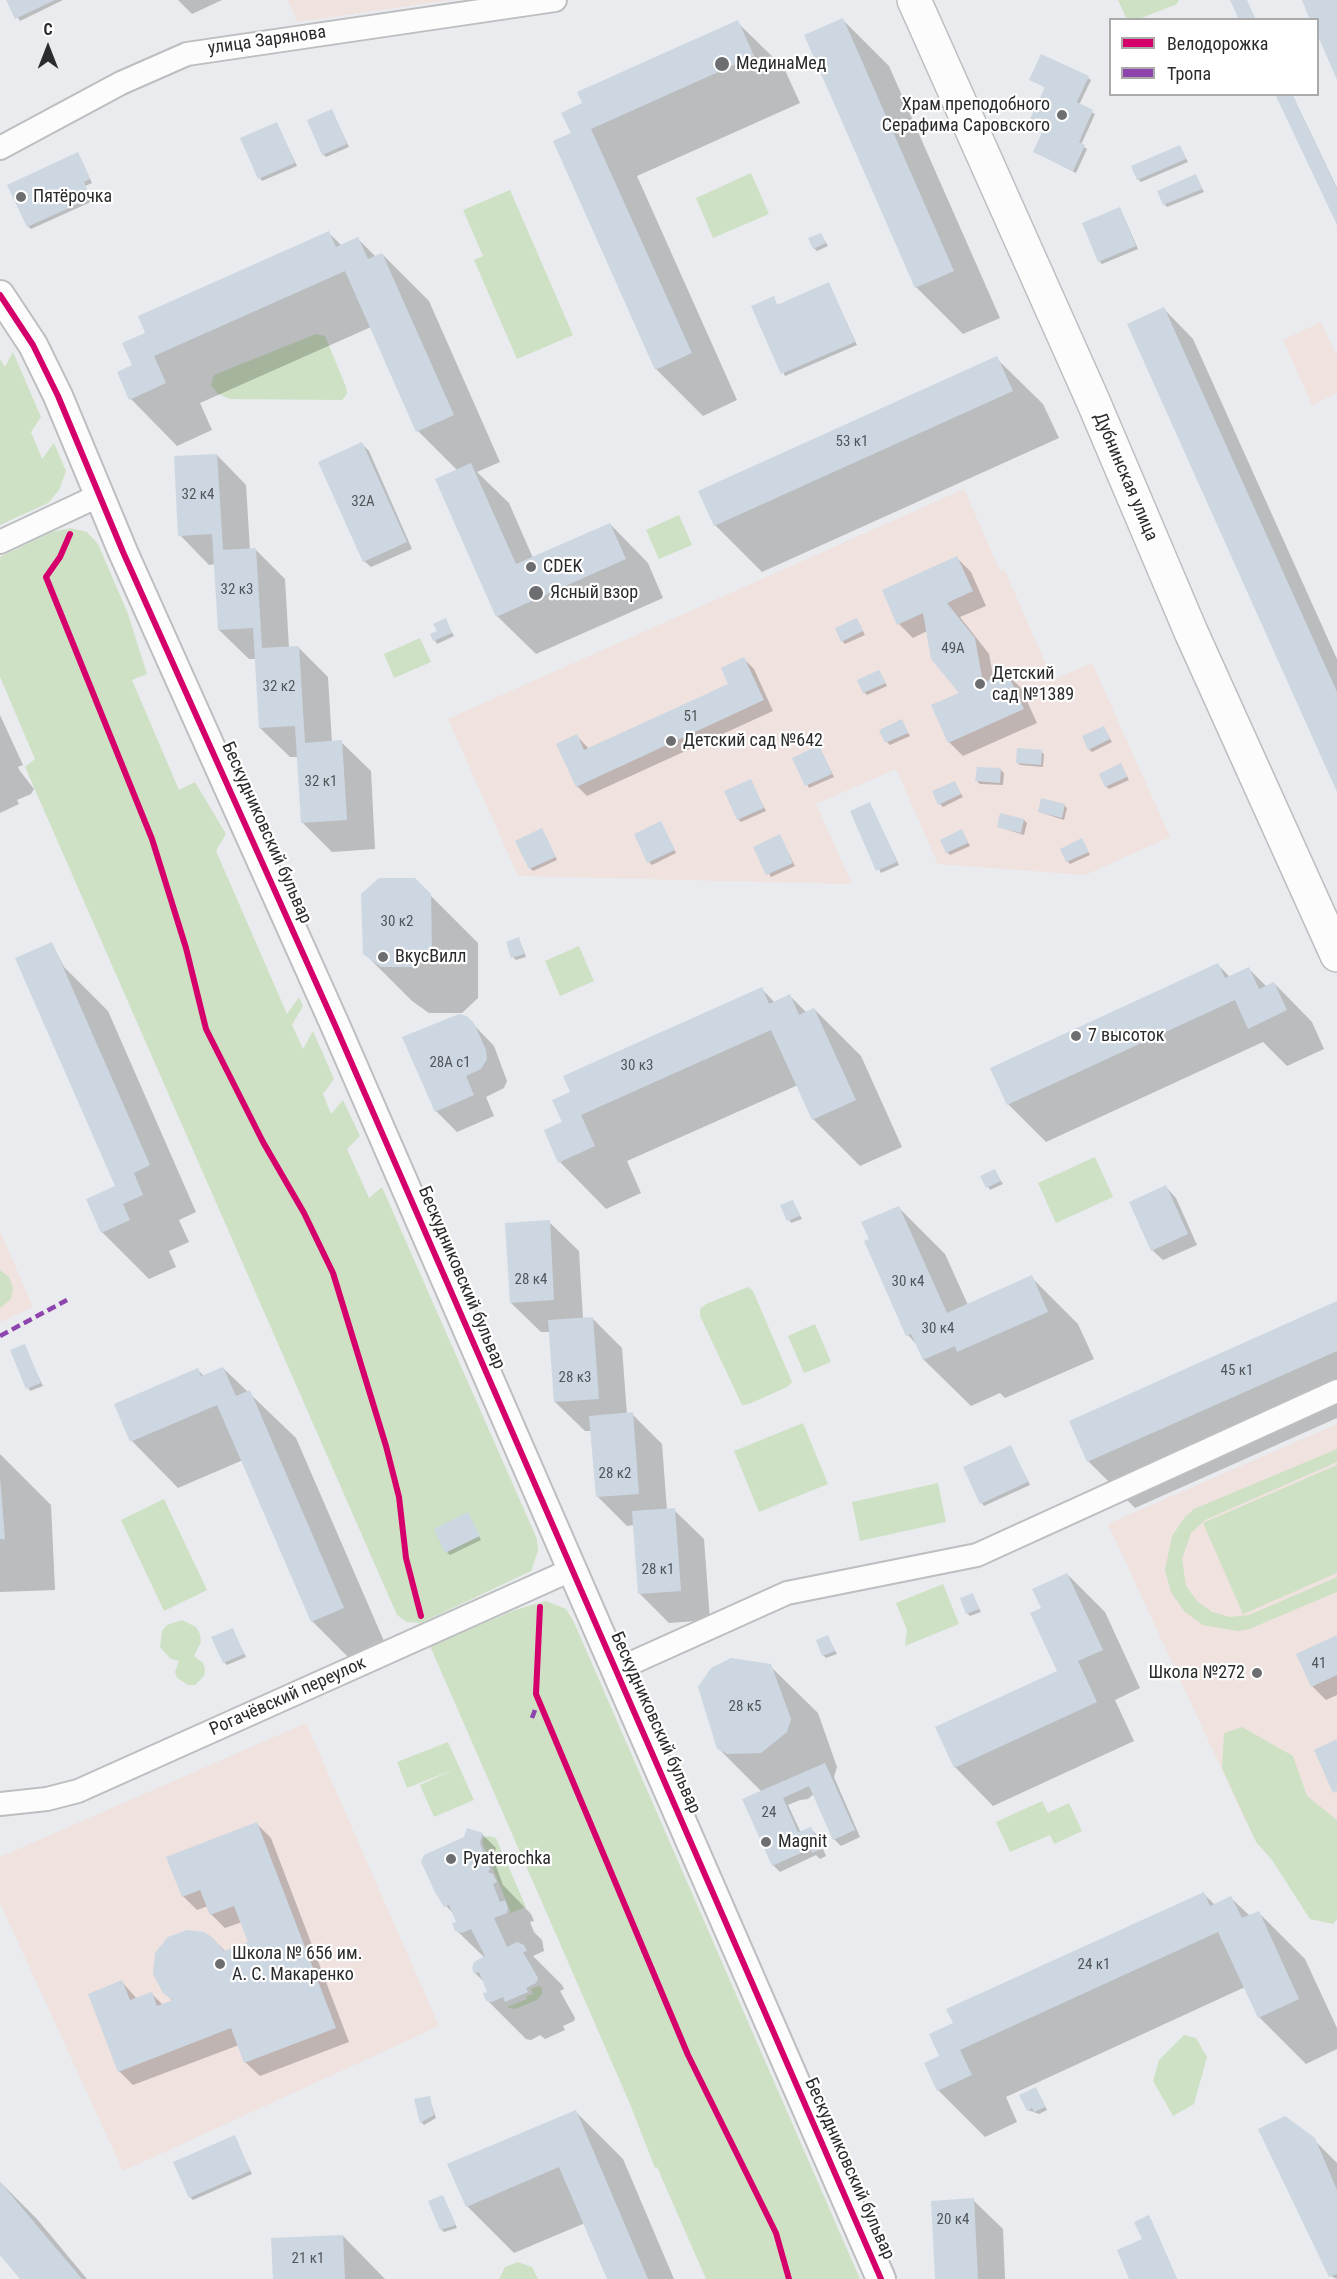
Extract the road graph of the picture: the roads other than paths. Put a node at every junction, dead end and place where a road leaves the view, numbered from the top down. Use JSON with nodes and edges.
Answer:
{"nodes":[{"id":1,"x":555,"y":0,"type":"edge"},
{"id":2,"x":914,"y":0,"type":"edge"},
{"id":3,"x":0,"y":148,"type":"edge"},
{"id":4,"x":0,"y":295,"type":"edge"},
{"id":5,"x":100,"y":495,"type":"junction"},
{"id":6,"x":0,"y":542,"type":"edge"},
{"id":7,"x":1337,"y":955,"type":"edge"},
{"id":8,"x":1337,"y":1391,"type":"edge"},
{"id":9,"x":571,"y":1570,"type":"junction"},
{"id":10,"x":616,"y":1670,"type":"junction"},
{"id":11,"x":0,"y":1804,"type":"edge"},
{"id":12,"x":881,"y":2279,"type":"edge"}],
"edges":[{"from":1,"to":3,"type":"street","name":"улица Зарянова"},
{"from":2,"to":7,"type":"main road","name":"Дубнинская улица"},
{"from":4,"to":5,"type":"street","name":"Бескудниковский бульвар"},
{"from":5,"to":6,"type":"street"},
{"from":5,"to":9,"type":"street","name":"Бескудниковский бульвар"},
{"from":8,"to":10,"type":"street"},
{"from":9,"to":10,"type":"street","name":"Бескудниковский бульвар"},
{"from":9,"to":11,"type":"street","name":"Рогачёвский переулок"},
{"from":10,"to":12,"type":"street","name":"Бескудниковский бульвар"}]}
